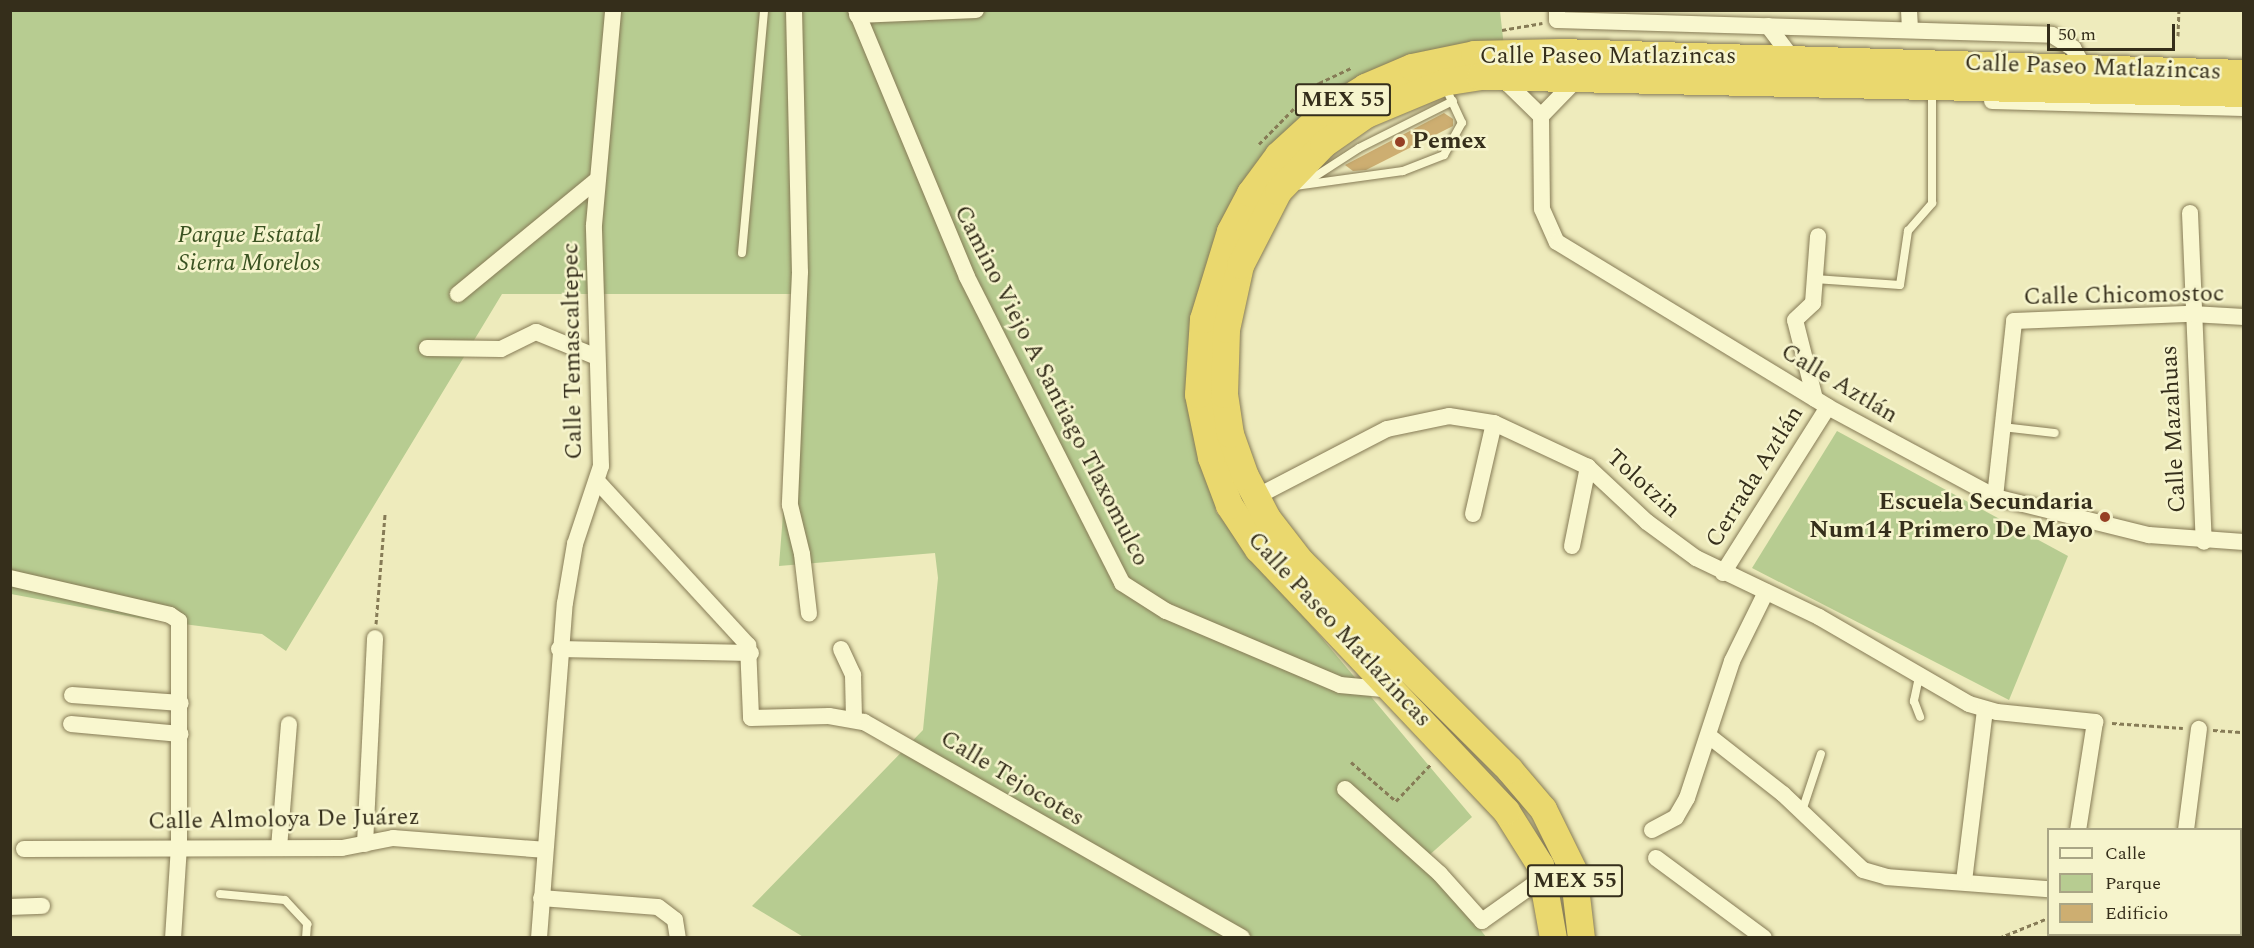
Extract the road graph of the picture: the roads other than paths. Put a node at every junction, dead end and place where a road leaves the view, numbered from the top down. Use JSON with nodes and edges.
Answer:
{"nodes":[{"id":1,"x":613,"y":10,"type":"edge"},
{"id":2,"x":764,"y":10,"type":"edge"},
{"id":3,"x":794,"y":10,"type":"edge"},
{"id":4,"x":975,"y":10,"type":"edge"},
{"id":5,"x":1557,"y":10,"type":"edge"},
{"id":6,"x":1909,"y":10,"type":"edge"},
{"id":7,"x":856,"y":13,"type":"edge"},
{"id":8,"x":1768,"y":26,"type":"junction"},
{"id":9,"x":1910,"y":29,"type":"junction"},
{"id":10,"x":1793,"y":59,"type":"junction"},
{"id":11,"x":2084,"y":68,"type":"junction"},
{"id":12,"x":2244,"y":73,"type":"edge"},
{"id":13,"x":1499,"y":75,"type":"junction"},
{"id":14,"x":1581,"y":75,"type":"junction"},
{"id":15,"x":1658,"y":76,"type":"junction"},
{"id":16,"x":1448,"y":92,"type":"junction"},
{"id":17,"x":2244,"y":93,"type":"edge"},
{"id":18,"x":1932,"y":99,"type":"junction"},
{"id":19,"x":2244,"y":108,"type":"edge"},
{"id":20,"x":1542,"y":116,"type":"junction"},
{"id":21,"x":597,"y":180,"type":"junction"},
{"id":22,"x":1305,"y":183,"type":"junction"},
{"id":23,"x":1278,"y":190,"type":"junction"},
{"id":24,"x":2190,"y":213,"type":"dead end"},
{"id":25,"x":1818,"y":237,"type":"dead end"},
{"id":26,"x":742,"y":253,"type":"dead end"},
{"id":27,"x":1815,"y":279,"type":"junction"},
{"id":28,"x":458,"y":294,"type":"dead end"},
{"id":29,"x":2192,"y":314,"type":"junction"},
{"id":30,"x":2244,"y":317,"type":"edge"},
{"id":31,"x":427,"y":348,"type":"dead end"},
{"id":32,"x":597,"y":357,"type":"junction"},
{"id":33,"x":1822,"y":403,"type":"junction"},
{"id":34,"x":1494,"y":423,"type":"junction"},
{"id":35,"x":2001,"y":427,"type":"junction"},
{"id":36,"x":2055,"y":433,"type":"dead end"},
{"id":37,"x":1588,"y":466,"type":"junction"},
{"id":38,"x":598,"y":482,"type":"junction"},
{"id":39,"x":1995,"y":497,"type":"junction"},
{"id":40,"x":1254,"y":498,"type":"junction"},
{"id":41,"x":1473,"y":514,"type":"dead end"},
{"id":42,"x":2204,"y":542,"type":"junction"},
{"id":43,"x":2244,"y":542,"type":"edge"},
{"id":44,"x":1572,"y":546,"type":"dead end"},
{"id":45,"x":1723,"y":573,"type":"junction"},
{"id":46,"x":10,"y":578,"type":"edge"},
{"id":47,"x":1766,"y":592,"type":"junction"},
{"id":48,"x":809,"y":614,"type":"dead end"},
{"id":49,"x":375,"y":638,"type":"road end"},
{"id":50,"x":559,"y":649,"type":"junction"},
{"id":51,"x":841,"y":649,"type":"dead end"},
{"id":52,"x":751,"y":653,"type":"junction"},
{"id":53,"x":1919,"y":677,"type":"junction"},
{"id":54,"x":1421,"y":684,"type":"junction"},
{"id":55,"x":1394,"y":690,"type":"junction"},
{"id":56,"x":72,"y":695,"type":"dead end"},
{"id":57,"x":182,"y":703,"type":"junction"},
{"id":58,"x":1985,"y":710,"type":"junction"},
{"id":59,"x":1920,"y":717,"type":"dead end"},
{"id":60,"x":854,"y":719,"type":"junction"},
{"id":61,"x":70,"y":724,"type":"dead end"},
{"id":62,"x":289,"y":724,"type":"dead end"},
{"id":63,"x":2199,"y":729,"type":"road end"},
{"id":64,"x":182,"y":734,"type":"junction"},
{"id":65,"x":1709,"y":736,"type":"junction"},
{"id":66,"x":1821,"y":754,"type":"dead end"},
{"id":67,"x":1345,"y":789,"type":"dead end"},
{"id":68,"x":1801,"y":812,"type":"junction"},
{"id":69,"x":2078,"y":828,"type":"edge"},
{"id":70,"x":2186,"y":828,"type":"edge"},
{"id":71,"x":1652,"y":830,"type":"dead end"},
{"id":72,"x":365,"y":844,"type":"junction"},
{"id":73,"x":179,"y":846,"type":"junction"},
{"id":74,"x":279,"y":848,"type":"junction"},
{"id":75,"x":24,"y":849,"type":"dead end"},
{"id":76,"x":544,"y":850,"type":"junction"},
{"id":77,"x":1656,"y":858,"type":"dead end"},
{"id":78,"x":1544,"y":877,"type":"junction"},
{"id":79,"x":1964,"y":881,"type":"junction"},
{"id":80,"x":2047,"y":889,"type":"edge"},
{"id":81,"x":220,"y":894,"type":"dead end"},
{"id":82,"x":541,"y":898,"type":"junction"},
{"id":83,"x":42,"y":906,"type":"dead end"},
{"id":84,"x":10,"y":907,"type":"edge"},
{"id":85,"x":173,"y":938,"type":"edge"},
{"id":86,"x":306,"y":938,"type":"edge"},
{"id":87,"x":539,"y":938,"type":"edge"},
{"id":88,"x":678,"y":938,"type":"edge"},
{"id":89,"x":1242,"y":938,"type":"edge"},
{"id":90,"x":1553,"y":938,"type":"edge"},
{"id":91,"x":1581,"y":938,"type":"edge"},
{"id":92,"x":1764,"y":938,"type":"edge"}],
"edges":[{"from":1,"to":21,"type":"street","name":"Calle Temascaltepec"},
{"from":2,"to":26,"type":"lane"},
{"from":3,"to":48,"type":"street"},
{"from":4,"to":7,"type":"street"},
{"from":5,"to":8,"type":"street"},
{"from":6,"to":9,"type":"street"},
{"from":7,"to":55,"type":"street","name":"Camino Viejo A Santiago Tlaxomulco"},
{"from":8,"to":9,"type":"street"},
{"from":8,"to":10,"type":"street"},
{"from":9,"to":11,"type":"street"},
{"from":10,"to":11,"type":"highway","name":"Calle Paseo Matlazincas","number":"MEX 55"},
{"from":10,"to":55,"type":"highway","name":"Calle Paseo Matlazincas","number":"MEX 55"},
{"from":11,"to":12,"type":"highway","name":"Calle Paseo Matlazincas","number":"MEX 55"},
{"from":13,"to":14,"type":"highway","name":"Calle Paseo Matlazincas","number":"MEX 55"},
{"from":13,"to":16,"type":"highway","name":"Calle Paseo Matlazincas","number":"MEX 55"},
{"from":13,"to":20,"type":"street"},
{"from":14,"to":15,"type":"highway","name":"Calle Paseo Matlazincas","number":"MEX 55"},
{"from":14,"to":20,"type":"street"},
{"from":15,"to":17,"type":"highway","name":"Calle Paseo Matlazincas","number":"MEX 55"},
{"from":15,"to":18,"type":"street"},
{"from":16,"to":22,"type":"lane"},
{"from":16,"to":22,"type":"lane"},
{"from":16,"to":23,"type":"highway","name":"Calle Paseo Matlazincas","number":"MEX 55"},
{"from":18,"to":19,"type":"street"},
{"from":18,"to":27,"type":"lane"},
{"from":20,"to":33,"type":"street","name":"Calle Aztlán"},
{"from":21,"to":28,"type":"street"},
{"from":21,"to":32,"type":"street","name":"Calle Temascaltepec"},
{"from":22,"to":23,"type":"lane"},
{"from":23,"to":40,"type":"highway","name":"Calle Paseo Matlazincas","number":"MEX 55"},
{"from":24,"to":29,"type":"street","name":"Calle Mazahuas"},
{"from":25,"to":27,"type":"street"},
{"from":27,"to":33,"type":"street"},
{"from":29,"to":30,"type":"street","name":"Calle Chicomostoc"},
{"from":29,"to":35,"type":"street","name":"Calle Chicomostoc"},
{"from":29,"to":42,"type":"street","name":"Calle Mazahuas"},
{"from":31,"to":32,"type":"street"},
{"from":32,"to":38,"type":"street","name":"Calle Temascaltepec"},
{"from":33,"to":39,"type":"street","name":"Calle Aztlán"},
{"from":33,"to":45,"type":"street","name":"Cerrada Aztlán"},
{"from":34,"to":37,"type":"street","name":"Tolotzin"},
{"from":34,"to":40,"type":"street","name":"Tolotzin"},
{"from":34,"to":41,"type":"street"},
{"from":35,"to":36,"type":"lane"},
{"from":35,"to":39,"type":"street"},
{"from":37,"to":44,"type":"street"},
{"from":37,"to":45,"type":"street","name":"Tolotzin"},
{"from":38,"to":50,"type":"street","name":"Calle Temascaltepec"},
{"from":38,"to":52,"type":"street"},
{"from":39,"to":42,"type":"street","name":"Calle Aztlán"},
{"from":40,"to":54,"type":"highway","name":"Calle Paseo Matlazincas","number":"MEX 55"},
{"from":42,"to":43,"type":"street","name":"Calle Aztlán"},
{"from":45,"to":47,"type":"street","name":"Tolotzin"},
{"from":46,"to":57,"type":"street"},
{"from":47,"to":53,"type":"street","name":"Tolotzin"},
{"from":47,"to":65,"type":"street"},
{"from":49,"to":72,"type":"street"},
{"from":50,"to":52,"type":"street"},
{"from":50,"to":76,"type":"street","name":"Calle Temascaltepec"},
{"from":51,"to":60,"type":"street"},
{"from":52,"to":60,"type":"street","name":"Calle Tejocotes"},
{"from":53,"to":58,"type":"street","name":"Tolotzin"},
{"from":53,"to":59,"type":"lane"},
{"from":54,"to":55,"type":"street","name":"Camino Viejo A Santiago Tlaxomulco"},
{"from":54,"to":91,"type":"highway","name":"Calle Paseo Matlazincas","number":"MEX 55"},
{"from":55,"to":78,"type":"highway","name":"Calle Paseo Matlazincas","number":"MEX 55"},
{"from":56,"to":57,"type":"street"},
{"from":57,"to":64,"type":"street"},
{"from":58,"to":69,"type":"street"},
{"from":58,"to":79,"type":"street"},
{"from":60,"to":89,"type":"street","name":"Calle Tejocotes"},
{"from":61,"to":64,"type":"street"},
{"from":62,"to":74,"type":"street"},
{"from":63,"to":70,"type":"street"},
{"from":64,"to":73,"type":"street"},
{"from":65,"to":68,"type":"street"},
{"from":65,"to":71,"type":"street"},
{"from":66,"to":68,"type":"lane"},
{"from":67,"to":78,"type":"street"},
{"from":68,"to":79,"type":"street"},
{"from":72,"to":74,"type":"street","name":"Calle Almoloya De Juárez"},
{"from":72,"to":76,"type":"street","name":"Calle Almoloya De Juárez"},
{"from":73,"to":74,"type":"street","name":"Calle Almoloya De Juárez"},
{"from":73,"to":75,"type":"street","name":"Calle Almoloya De Juárez"},
{"from":73,"to":85,"type":"street"},
{"from":76,"to":82,"type":"street","name":"Calle Temascaltepec"},
{"from":77,"to":92,"type":"street"},
{"from":78,"to":90,"type":"highway","name":"Calle Paseo Matlazincas","number":"MEX 55"},
{"from":79,"to":80,"type":"street"},
{"from":81,"to":86,"type":"lane"},
{"from":82,"to":87,"type":"street","name":"Calle Temascaltepec"},
{"from":82,"to":88,"type":"street"},
{"from":83,"to":84,"type":"street"}]}
